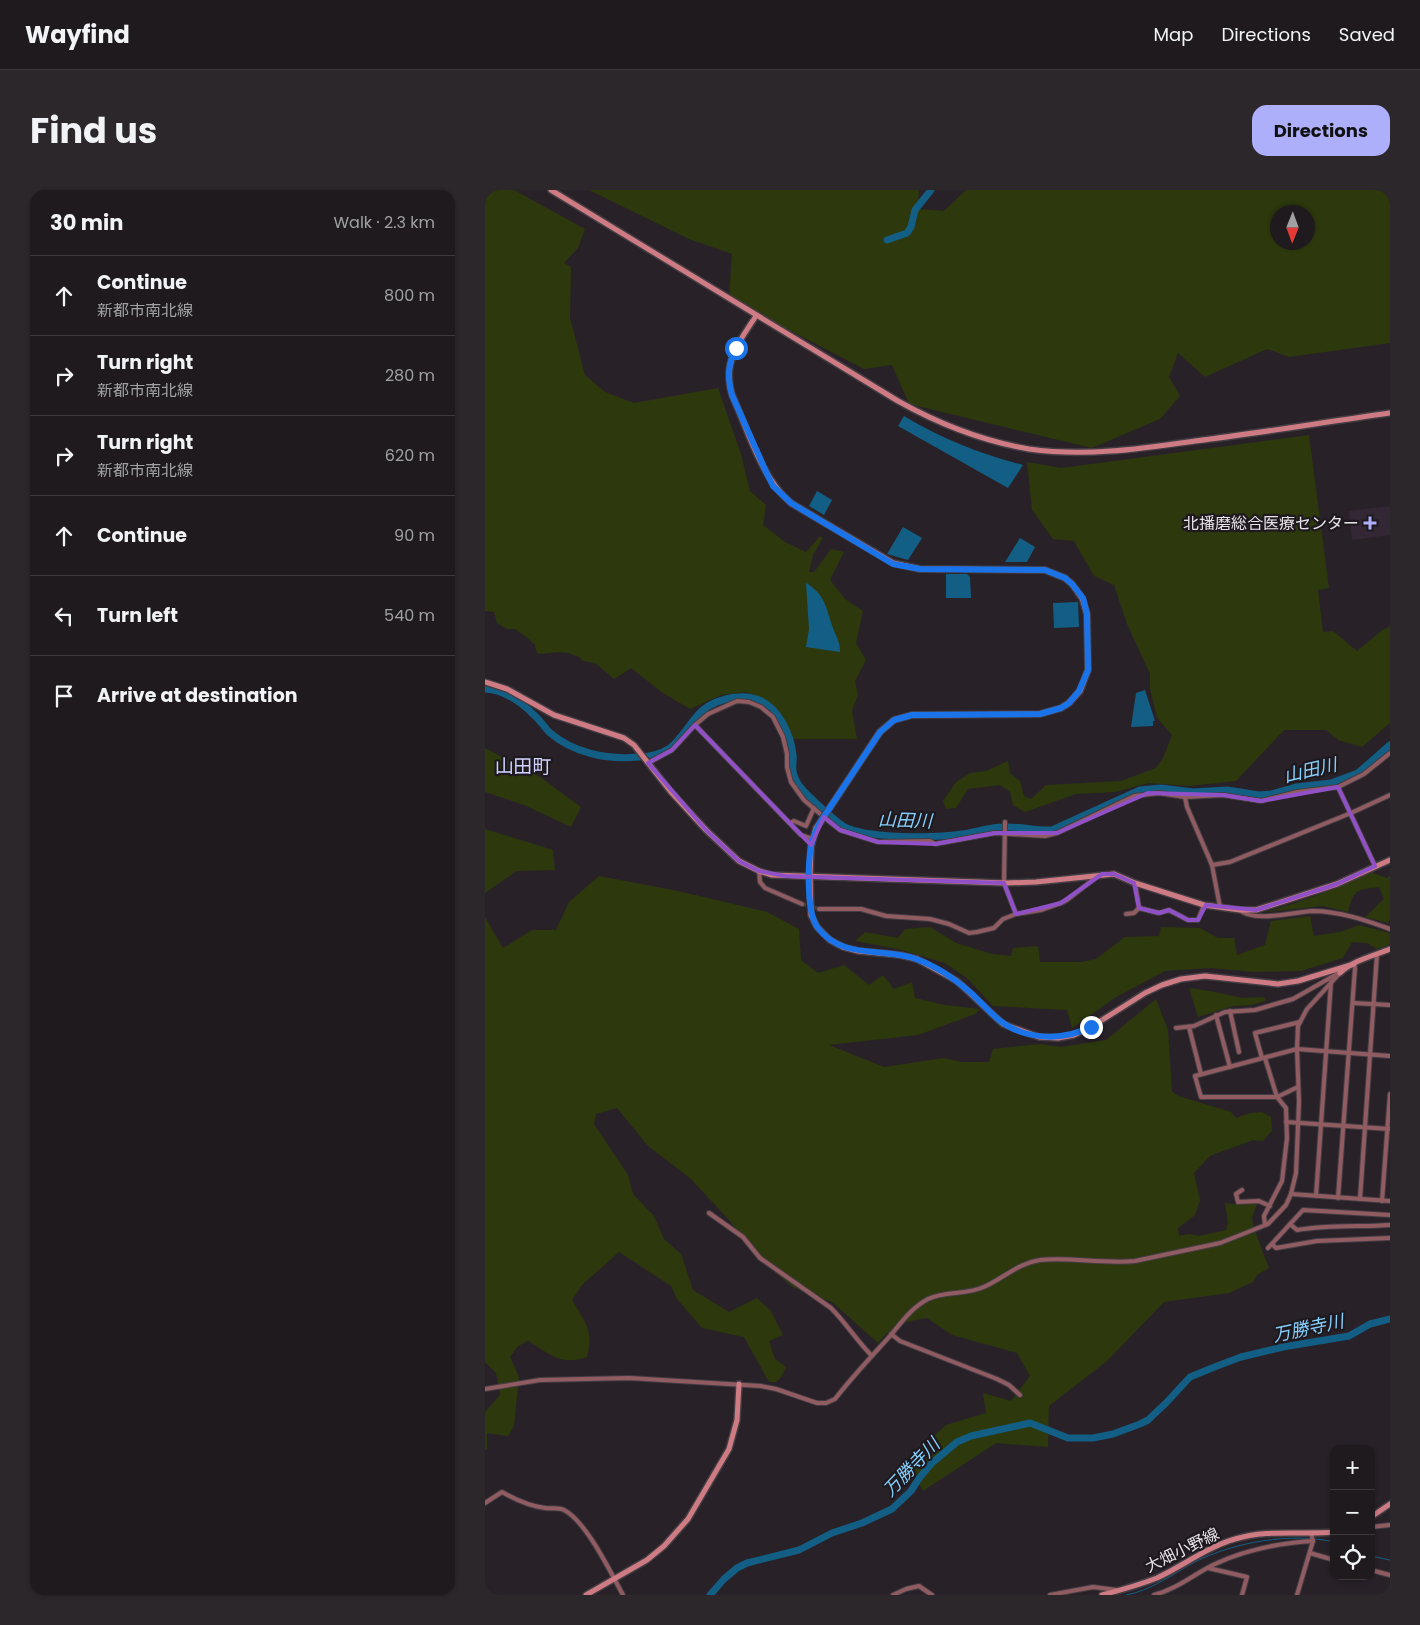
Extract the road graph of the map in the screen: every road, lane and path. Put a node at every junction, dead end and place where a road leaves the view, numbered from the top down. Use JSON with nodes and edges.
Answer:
{"nodes":[{"id":1,"x":551,"y":190,"type":"edge"},
{"id":2,"x":756,"y":316,"type":"junction"},
{"id":3,"x":1390,"y":413,"type":"edge"},
{"id":4,"x":485,"y":682,"type":"edge"},
{"id":5,"x":695,"y":725,"type":"junction"},
{"id":6,"x":1390,"y":753,"type":"edge"},
{"id":7,"x":647,"y":760,"type":"junction"},
{"id":8,"x":1339,"y":787,"type":"junction"},
{"id":9,"x":1390,"y":795,"type":"edge"},
{"id":10,"x":1185,"y":797,"type":"junction"},
{"id":11,"x":814,"y":808,"type":"junction"},
{"id":12,"x":1351,"y":814,"type":"junction"},
{"id":13,"x":1005,"y":822,"type":"dead end"},
{"id":14,"x":790,"y":824,"type":"junction"},
{"id":15,"x":1005,"y":833,"type":"junction"},
{"id":16,"x":813,"y":839,"type":"junction"},
{"id":17,"x":1390,"y":860,"type":"edge"},
{"id":18,"x":1212,"y":865,"type":"junction"},
{"id":19,"x":1375,"y":866,"type":"junction"},
{"id":20,"x":759,"y":871,"type":"junction"},
{"id":21,"x":1099,"y":874,"type":"junction"},
{"id":22,"x":810,"y":876,"type":"junction"},
{"id":23,"x":1004,"y":883,"type":"junction"},
{"id":24,"x":1135,"y":883,"type":"junction"},
{"id":25,"x":802,"y":904,"type":"tunnel mouth"},
{"id":26,"x":1205,"y":905,"type":"junction"},
{"id":27,"x":1139,"y":908,"type":"junction"},
{"id":28,"x":1220,"y":908,"type":"junction"},
{"id":29,"x":819,"y":909,"type":"tunnel mouth"},
{"id":30,"x":1241,"y":910,"type":"junction"},
{"id":31,"x":1016,"y":914,"type":"junction"},
{"id":32,"x":1126,"y":914,"type":"dead end"},
{"id":33,"x":1390,"y":929,"type":"edge"},
{"id":34,"x":1390,"y":949,"type":"edge"},
{"id":35,"x":1377,"y":954,"type":"junction"},
{"id":36,"x":1354,"y":964,"type":"junction"},
{"id":37,"x":1340,"y":973,"type":"junction"},
{"id":38,"x":1331,"y":982,"type":"junction"},
{"id":39,"x":1353,"y":1003,"type":"junction"},
{"id":40,"x":1374,"y":1004,"type":"junction"},
{"id":41,"x":1390,"y":1005,"type":"edge"},
{"id":42,"x":1231,"y":1011,"type":"junction"},
{"id":43,"x":1216,"y":1015,"type":"junction"},
{"id":44,"x":1300,"y":1022,"type":"junction"},
{"id":45,"x":1189,"y":1027,"type":"junction"},
{"id":46,"x":1176,"y":1028,"type":"dead end"},
{"id":47,"x":1297,"y":1049,"type":"junction"},
{"id":48,"x":1327,"y":1051,"type":"junction"},
{"id":49,"x":1239,"y":1052,"type":"dead end"},
{"id":50,"x":1349,"y":1053,"type":"junction"},
{"id":51,"x":1371,"y":1054,"type":"junction"},
{"id":52,"x":1390,"y":1056,"type":"edge"},
{"id":53,"x":1264,"y":1058,"type":"junction"},
{"id":54,"x":1230,"y":1067,"type":"junction"},
{"id":55,"x":1201,"y":1074,"type":"junction"},
{"id":56,"x":1298,"y":1087,"type":"junction"},
{"id":57,"x":1390,"y":1094,"type":"edge"},
{"id":58,"x":1277,"y":1097,"type":"junction"},
{"id":59,"x":1286,"y":1122,"type":"junction"},
{"id":60,"x":1298,"y":1122,"type":"junction"},
{"id":61,"x":1322,"y":1124,"type":"junction"},
{"id":62,"x":1344,"y":1126,"type":"junction"},
{"id":63,"x":1365,"y":1127,"type":"junction"},
{"id":64,"x":1389,"y":1129,"type":"edge"},
{"id":65,"x":1242,"y":1190,"type":"dead end"},
{"id":66,"x":1291,"y":1194,"type":"junction"},
{"id":67,"x":1316,"y":1196,"type":"junction"},
{"id":68,"x":1338,"y":1198,"type":"junction"},
{"id":69,"x":1360,"y":1199,"type":"junction"},
{"id":70,"x":1382,"y":1201,"type":"junction"},
{"id":71,"x":1390,"y":1201,"type":"edge"},
{"id":72,"x":1269,"y":1206,"type":"junction"},
{"id":73,"x":709,"y":1213,"type":"dead end"},
{"id":74,"x":1390,"y":1215,"type":"edge"},
{"id":75,"x":1290,"y":1224,"type":"junction"},
{"id":76,"x":1265,"y":1225,"type":"junction"},
{"id":77,"x":1390,"y":1225,"type":"edge"},
{"id":78,"x":1390,"y":1238,"type":"edge"},
{"id":79,"x":1272,"y":1244,"type":"junction"},
{"id":80,"x":1268,"y":1248,"type":"dead end"},
{"id":81,"x":891,"y":1334,"type":"junction"},
{"id":82,"x":872,"y":1356,"type":"junction"},
{"id":83,"x":739,"y":1384,"type":"junction"},
{"id":84,"x":485,"y":1390,"type":"edge"},
{"id":85,"x":1020,"y":1395,"type":"dead end"},
{"id":86,"x":485,"y":1503,"type":"edge"},
{"id":87,"x":1390,"y":1504,"type":"edge"},
{"id":88,"x":1375,"y":1514,"type":"edge"},
{"id":89,"x":1390,"y":1525,"type":"edge"},
{"id":90,"x":1375,"y":1527,"type":"edge"},
{"id":91,"x":1330,"y":1532,"type":"edge"},
{"id":92,"x":1311,"y":1533,"type":"junction"},
{"id":93,"x":1313,"y":1541,"type":"junction"},
{"id":94,"x":1310,"y":1554,"type":"junction"},
{"id":95,"x":1330,"y":1559,"type":"edge"},
{"id":96,"x":1208,"y":1568,"type":"junction"},
{"id":97,"x":1375,"y":1571,"type":"edge"},
{"id":98,"x":1390,"y":1575,"type":"edge"},
{"id":99,"x":614,"y":1579,"type":"junction"},
{"id":100,"x":1121,"y":1590,"type":"junction"},
{"id":101,"x":586,"y":1595,"type":"edge"},
{"id":102,"x":623,"y":1595,"type":"edge"},
{"id":103,"x":893,"y":1595,"type":"edge"},
{"id":104,"x":932,"y":1595,"type":"edge"},
{"id":105,"x":1050,"y":1595,"type":"edge"},
{"id":106,"x":1102,"y":1595,"type":"edge"},
{"id":107,"x":1154,"y":1595,"type":"edge"},
{"id":108,"x":1242,"y":1595,"type":"edge"},
{"id":109,"x":1297,"y":1595,"type":"edge"}],
"edges":[{"from":1,"to":2,"type":"street"},
{"from":2,"to":3,"type":"street"},
{"from":2,"to":16,"type":"street","bridge":true},
{"from":4,"to":7,"type":"street"},
{"from":5,"to":7,"type":"street"},
{"from":5,"to":11,"type":"street"},
{"from":5,"to":14,"type":"street"},
{"from":6,"to":8,"type":"street"},
{"from":7,"to":20,"type":"street"},
{"from":8,"to":10,"type":"street"},
{"from":8,"to":12,"type":"street"},
{"from":9,"to":12,"type":"street"},
{"from":10,"to":15,"type":"street"},
{"from":10,"to":18,"type":"street"},
{"from":11,"to":14,"type":"street"},
{"from":11,"to":15,"type":"street"},
{"from":12,"to":18,"type":"street"},
{"from":12,"to":19,"type":"street"},
{"from":13,"to":15,"type":"street"},
{"from":14,"to":16,"type":"street"},
{"from":15,"to":23,"type":"street"},
{"from":16,"to":22,"type":"street"},
{"from":17,"to":19,"type":"street"},
{"from":18,"to":28,"type":"street"},
{"from":19,"to":30,"type":"street"},
{"from":20,"to":22,"type":"street"},
{"from":20,"to":25,"type":"street"},
{"from":21,"to":23,"type":"street"},
{"from":21,"to":24,"type":"street"},
{"from":21,"to":31,"type":"street"},
{"from":22,"to":23,"type":"street"},
{"from":22,"to":36,"type":"street"},
{"from":23,"to":31,"type":"street"},
{"from":24,"to":26,"type":"street"},
{"from":24,"to":27,"type":"street"},
{"from":26,"to":27,"type":"street"},
{"from":26,"to":28,"type":"street"},
{"from":27,"to":32,"type":"street"},
{"from":28,"to":30,"type":"street"},
{"from":29,"to":31,"type":"street"},
{"from":30,"to":33,"type":"street"},
{"from":34,"to":35,"type":"street"},
{"from":35,"to":36,"type":"street"},
{"from":35,"to":40,"type":"street"},
{"from":36,"to":37,"type":"street"},
{"from":36,"to":39,"type":"street"},
{"from":37,"to":38,"type":"street"},
{"from":37,"to":42,"type":"street"},
{"from":38,"to":44,"type":"street"},
{"from":38,"to":48,"type":"street"},
{"from":39,"to":40,"type":"street"},
{"from":39,"to":50,"type":"street"},
{"from":40,"to":41,"type":"street"},
{"from":40,"to":51,"type":"street"},
{"from":42,"to":43,"type":"street"},
{"from":42,"to":49,"type":"street"},
{"from":43,"to":45,"type":"street"},
{"from":43,"to":54,"type":"street"},
{"from":44,"to":47,"type":"street"},
{"from":44,"to":53,"type":"street"},
{"from":45,"to":46,"type":"street"},
{"from":45,"to":55,"type":"street"},
{"from":47,"to":48,"type":"street"},
{"from":47,"to":53,"type":"street"},
{"from":47,"to":56,"type":"street"},
{"from":48,"to":50,"type":"street"},
{"from":48,"to":61,"type":"street"},
{"from":50,"to":51,"type":"street"},
{"from":50,"to":62,"type":"street"},
{"from":51,"to":52,"type":"street"},
{"from":51,"to":63,"type":"street"},
{"from":53,"to":54,"type":"street"},
{"from":53,"to":58,"type":"street"},
{"from":54,"to":55,"type":"street"},
{"from":55,"to":58,"type":"street"},
{"from":56,"to":58,"type":"street"},
{"from":56,"to":60,"type":"street"},
{"from":57,"to":64,"type":"street"},
{"from":58,"to":59,"type":"street"},
{"from":59,"to":60,"type":"street"},
{"from":59,"to":72,"type":"street"},
{"from":60,"to":61,"type":"street"},
{"from":60,"to":66,"type":"street"},
{"from":61,"to":62,"type":"street"},
{"from":61,"to":67,"type":"street"},
{"from":62,"to":63,"type":"street"},
{"from":62,"to":68,"type":"street"},
{"from":63,"to":64,"type":"street"},
{"from":63,"to":69,"type":"street"},
{"from":64,"to":70,"type":"street"},
{"from":65,"to":72,"type":"street"},
{"from":66,"to":67,"type":"street"},
{"from":66,"to":76,"type":"street"},
{"from":67,"to":68,"type":"street"},
{"from":68,"to":69,"type":"street"},
{"from":69,"to":70,"type":"street"},
{"from":70,"to":71,"type":"street"},
{"from":72,"to":76,"type":"street"},
{"from":73,"to":82,"type":"street"},
{"from":74,"to":75,"type":"street"},
{"from":75,"to":77,"type":"street"},
{"from":75,"to":79,"type":"street"},
{"from":76,"to":81,"type":"street"},
{"from":78,"to":79,"type":"street"},
{"from":79,"to":80,"type":"street"},
{"from":81,"to":82,"type":"street"},
{"from":81,"to":85,"type":"street"},
{"from":82,"to":83,"type":"street"},
{"from":83,"to":84,"type":"street"},
{"from":83,"to":99,"type":"street"},
{"from":86,"to":99,"type":"street"},
{"from":87,"to":88,"type":"street"},
{"from":89,"to":90,"type":"street"},
{"from":91,"to":92,"type":"street","name":"大畑小野線"},
{"from":92,"to":93,"type":"street"},
{"from":92,"to":100,"type":"street","name":"大畑小野線"},
{"from":93,"to":94,"type":"street"},
{"from":93,"to":96,"type":"street"},
{"from":94,"to":95,"type":"street"},
{"from":94,"to":109,"type":"street"},
{"from":96,"to":107,"type":"street"},
{"from":96,"to":108,"type":"street"},
{"from":97,"to":98,"type":"street"},
{"from":99,"to":101,"type":"street"},
{"from":99,"to":102,"type":"street"},
{"from":100,"to":105,"type":"street"},
{"from":100,"to":106,"type":"street","name":"大畑小野線"},
{"from":103,"to":104,"type":"street"}]}
